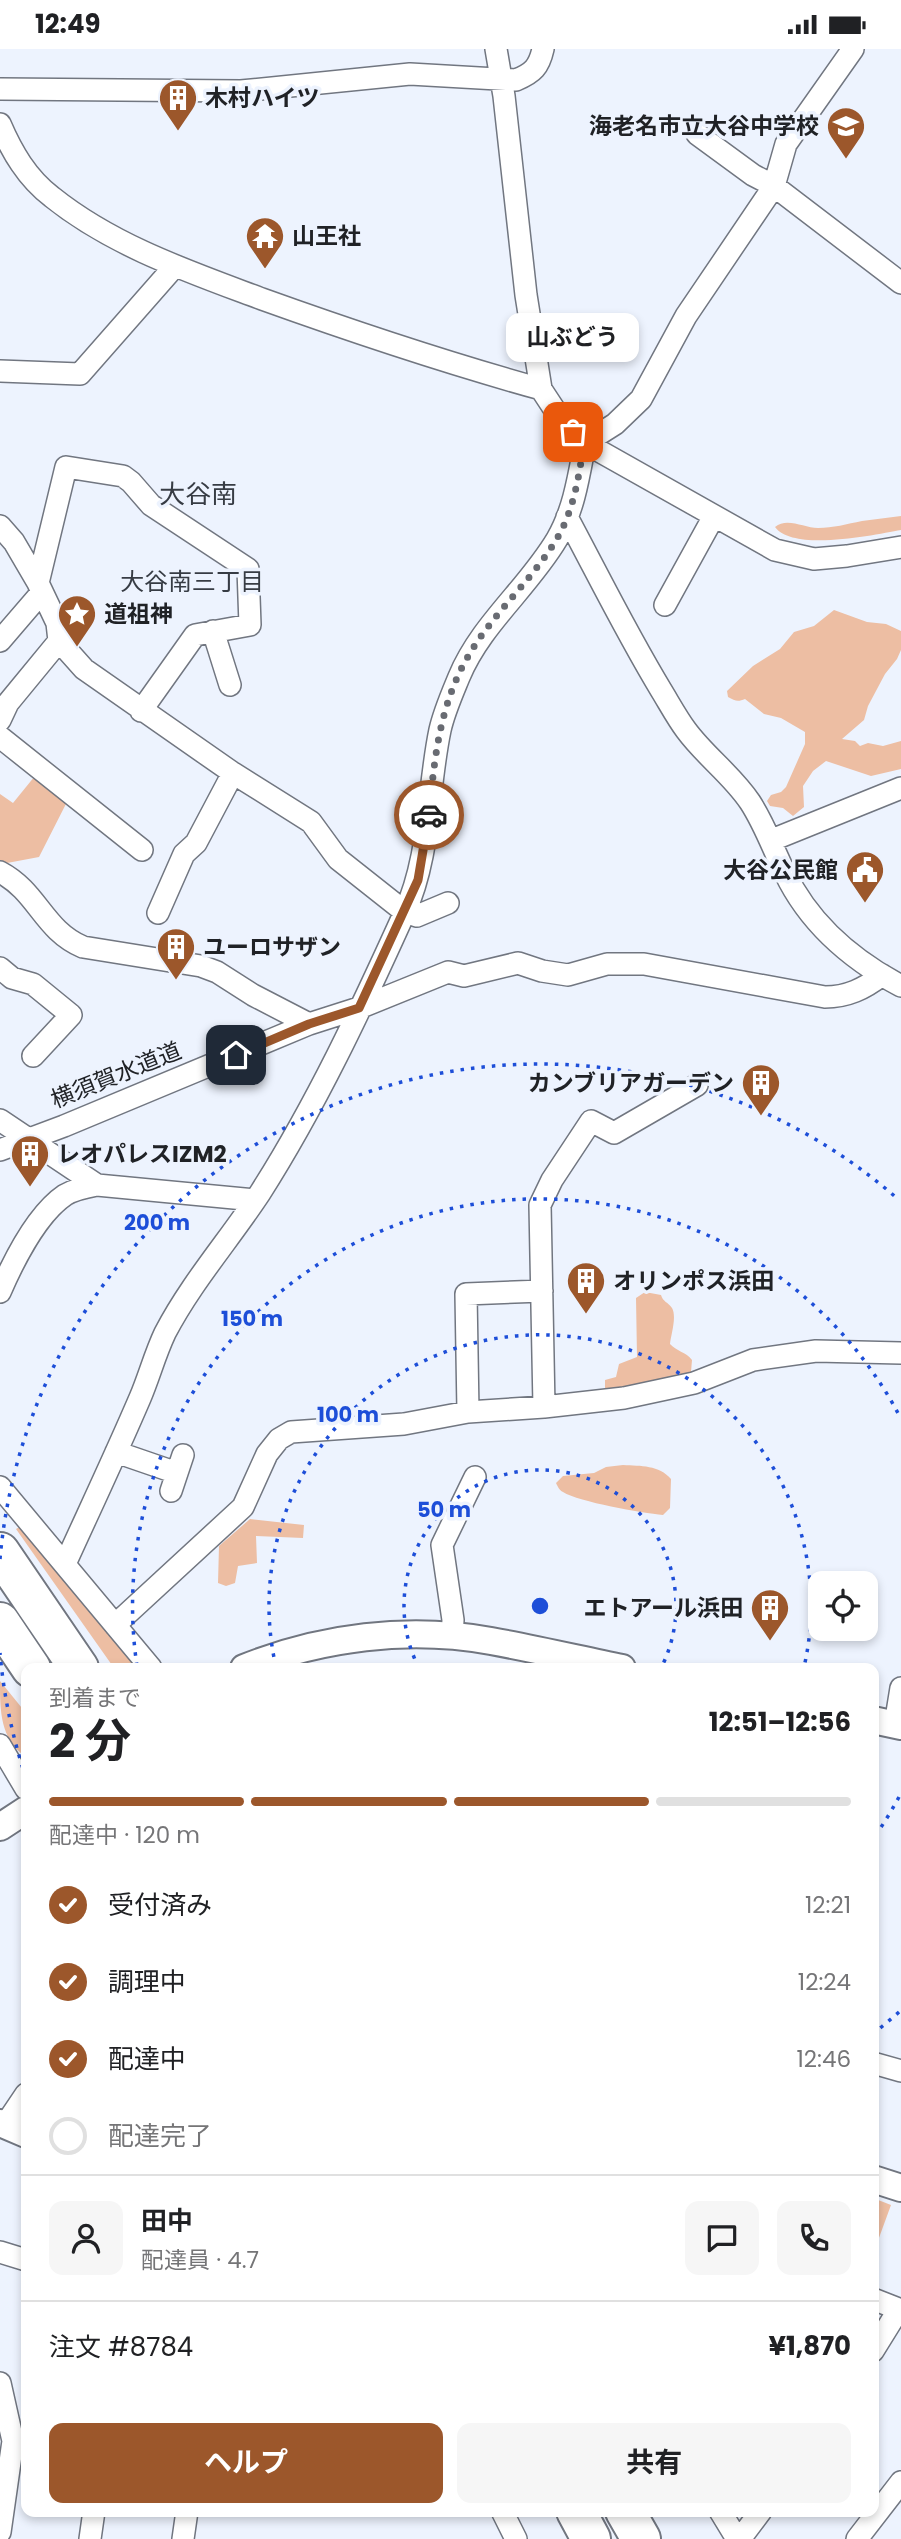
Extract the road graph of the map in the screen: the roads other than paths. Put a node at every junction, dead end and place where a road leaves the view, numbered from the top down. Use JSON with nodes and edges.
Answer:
{"nodes":[{"id":1,"x":496,"y":49,"type":"edge"},
{"id":2,"x":543,"y":49,"type":"edge"},
{"id":3,"x":853,"y":49,"type":"edge"},
{"id":4,"x":502,"y":80,"type":"junction"},
{"id":5,"x":0,"y":89,"type":"edge"},
{"id":6,"x":0,"y":124,"type":"edge"},
{"id":7,"x":697,"y":134,"type":"dead end"},
{"id":8,"x":774,"y":186,"type":"junction"},
{"id":9,"x":174,"y":267,"type":"junction"},
{"id":10,"x":901,"y":283,"type":"edge"},
{"id":11,"x":0,"y":371,"type":"edge"},
{"id":12,"x":541,"y":389,"type":"junction"},
{"id":13,"x":584,"y":443,"type":"junction"},
{"id":14,"x":714,"y":516,"type":"junction"},
{"id":15,"x":567,"y":517,"type":"junction"},
{"id":16,"x":0,"y":526,"type":"edge"},
{"id":17,"x":901,"y":547,"type":"edge"},
{"id":18,"x":40,"y":587,"type":"junction"},
{"id":19,"x":665,"y":605,"type":"dead end"},
{"id":20,"x":213,"y":631,"type":"junction"},
{"id":21,"x":0,"y":641,"type":"edge"},
{"id":22,"x":59,"y":641,"type":"junction"},
{"id":23,"x":230,"y":685,"type":"dead end"},
{"id":24,"x":141,"y":711,"type":"junction"},
{"id":25,"x":0,"y":720,"type":"edge"},
{"id":26,"x":0,"y":737,"type":"edge"},
{"id":27,"x":233,"y":773,"type":"junction"},
{"id":28,"x":901,"y":788,"type":"edge"},
{"id":29,"x":772,"y":840,"type":"junction"},
{"id":30,"x":142,"y":850,"type":"dead end"},
{"id":31,"x":0,"y":872,"type":"edge"},
{"id":32,"x":448,"y":903,"type":"dead end"},
{"id":33,"x":158,"y":912,"type":"dead end"},
{"id":34,"x":405,"y":912,"type":"junction"},
{"id":35,"x":0,"y":968,"type":"edge"},
{"id":36,"x":892,"y":981,"type":"edge"},
{"id":37,"x":359,"y":1008,"type":"junction"},
{"id":38,"x":309,"y":1024,"type":"junction"},
{"id":39,"x":33,"y":1056,"type":"dead end"},
{"id":40,"x":697,"y":1085,"type":"dead end"},
{"id":41,"x":0,"y":1120,"type":"edge"},
{"id":42,"x":30,"y":1138,"type":"junction"},
{"id":43,"x":0,"y":1150,"type":"edge"},
{"id":44,"x":97,"y":1185,"type":"junction"},
{"id":45,"x":255,"y":1200,"type":"junction"},
{"id":46,"x":5,"y":1269,"type":"edge"},
{"id":47,"x":542,"y":1291,"type":"junction"},
{"id":48,"x":0,"y":1292,"type":"edge"},
{"id":49,"x":901,"y":1353,"type":"edge"},
{"id":50,"x":544,"y":1407,"type":"junction"},
{"id":51,"x":468,"y":1412,"type":"junction"},
{"id":52,"x":116,"y":1453,"type":"junction"},
{"id":53,"x":177,"y":1473,"type":"dead end"},
{"id":54,"x":475,"y":1477,"type":"dead end"},
{"id":55,"x":0,"y":1487,"type":"edge"},
{"id":56,"x":0,"y":1552,"type":"edge"},
{"id":57,"x":65,"y":1564,"type":"junction"},
{"id":58,"x":0,"y":1622,"type":"edge"},
{"id":59,"x":116,"y":1625,"type":"junction"},
{"id":60,"x":452,"y":1637,"type":"junction"},
{"id":61,"x":28,"y":1663,"type":"edge"},
{"id":62,"x":76,"y":1663,"type":"edge"},
{"id":63,"x":147,"y":1663,"type":"edge"},
{"id":64,"x":256,"y":1663,"type":"edge"},
{"id":65,"x":597,"y":1663,"type":"edge"},
{"id":66,"x":901,"y":1688,"type":"edge"},
{"id":67,"x":890,"y":1723,"type":"edge"},
{"id":68,"x":0,"y":1745,"type":"edge"},
{"id":69,"x":21,"y":1781,"type":"edge"},
{"id":70,"x":21,"y":1813,"type":"edge"},
{"id":71,"x":0,"y":1827,"type":"edge"},
{"id":72,"x":879,"y":2065,"type":"edge"},
{"id":73,"x":901,"y":2071,"type":"edge"},
{"id":74,"x":21,"y":2105,"type":"edge"},
{"id":75,"x":10,"y":2128,"type":"edge"},
{"id":76,"x":879,"y":2181,"type":"edge"},
{"id":77,"x":901,"y":2188,"type":"edge"},
{"id":78,"x":0,"y":2252,"type":"edge"},
{"id":79,"x":21,"y":2258,"type":"edge"},
{"id":80,"x":879,"y":2301,"type":"edge"},
{"id":81,"x":900,"y":2309,"type":"edge"},
{"id":82,"x":879,"y":2342,"type":"edge"},
{"id":83,"x":0,"y":2383,"type":"edge"},
{"id":84,"x":901,"y":2482,"type":"edge"},
{"id":85,"x":2,"y":2499,"type":"edge"},
{"id":86,"x":879,"y":2510,"type":"edge"},
{"id":87,"x":93,"y":2517,"type":"edge"},
{"id":88,"x":186,"y":2517,"type":"edge"},
{"id":89,"x":505,"y":2517,"type":"edge"},
{"id":90,"x":579,"y":2517,"type":"edge"},
{"id":91,"x":628,"y":2517,"type":"edge"},
{"id":92,"x":724,"y":2517,"type":"edge"},
{"id":93,"x":756,"y":2517,"type":"edge"},
{"id":94,"x":874,"y":2517,"type":"edge"},
{"id":95,"x":0,"y":2532,"type":"edge"},
{"id":96,"x":90,"y":2539,"type":"edge"},
{"id":97,"x":183,"y":2539,"type":"edge"},
{"id":98,"x":516,"y":2539,"type":"edge"},
{"id":99,"x":591,"y":2539,"type":"edge"},
{"id":100,"x":641,"y":2539,"type":"edge"},
{"id":101,"x":739,"y":2539,"type":"edge"},
{"id":102,"x":857,"y":2539,"type":"edge"}],
"edges":[{"from":1,"to":4,"type":"street"},
{"from":2,"to":4,"type":"street"},
{"from":3,"to":8,"type":"street"},
{"from":4,"to":5,"type":"street"},
{"from":4,"to":12,"type":"street"},
{"from":6,"to":9,"type":"street"},
{"from":7,"to":8,"type":"street"},
{"from":8,"to":10,"type":"street"},
{"from":8,"to":13,"type":"street"},
{"from":9,"to":11,"type":"street"},
{"from":9,"to":12,"type":"street"},
{"from":12,"to":13,"type":"street"},
{"from":13,"to":14,"type":"street"},
{"from":13,"to":15,"type":"street"},
{"from":14,"to":17,"type":"street"},
{"from":14,"to":19,"type":"street"},
{"from":15,"to":29,"type":"street"},
{"from":15,"to":34,"type":"street"},
{"from":16,"to":18,"type":"street"},
{"from":18,"to":20,"type":"street"},
{"from":18,"to":21,"type":"street"},
{"from":18,"to":22,"type":"street"},
{"from":20,"to":23,"type":"street"},
{"from":20,"to":24,"type":"street"},
{"from":22,"to":24,"type":"street"},
{"from":22,"to":25,"type":"street"},
{"from":24,"to":27,"type":"street"},
{"from":26,"to":30,"type":"street"},
{"from":27,"to":33,"type":"street"},
{"from":27,"to":34,"type":"street"},
{"from":28,"to":29,"type":"street"},
{"from":29,"to":36,"type":"street"},
{"from":31,"to":38,"type":"street"},
{"from":32,"to":34,"type":"street"},
{"from":34,"to":37,"type":"street"},
{"from":35,"to":39,"type":"street"},
{"from":36,"to":37,"type":"street","name":"横須賀水道道"},
{"from":37,"to":38,"type":"street","name":"横須賀水道道"},
{"from":37,"to":45,"type":"street"},
{"from":38,"to":42,"type":"street","name":"横須賀水道道"},
{"from":40,"to":47,"type":"street"},
{"from":41,"to":42,"type":"street"},
{"from":42,"to":43,"type":"street","name":"横須賀水道道"},
{"from":42,"to":44,"type":"street"},
{"from":44,"to":45,"type":"street"},
{"from":44,"to":46,"type":"street"},
{"from":45,"to":52,"type":"street"},
{"from":46,"to":48,"type":"street"},
{"from":47,"to":50,"type":"street"},
{"from":47,"to":51,"type":"street"},
{"from":49,"to":50,"type":"street"},
{"from":50,"to":51,"type":"street"},
{"from":51,"to":59,"type":"street"},
{"from":52,"to":53,"type":"street"},
{"from":52,"to":57,"type":"street"},
{"from":54,"to":60,"type":"street"},
{"from":55,"to":57,"type":"street"},
{"from":56,"to":62,"type":"highway"},
{"from":57,"to":59,"type":"street"},
{"from":58,"to":61,"type":"highway"},
{"from":59,"to":63,"type":"street"},
{"from":60,"to":64,"type":"street"},
{"from":60,"to":65,"type":"street"},
{"from":66,"to":67,"type":"street"},
{"from":68,"to":69,"type":"street"},
{"from":70,"to":71,"type":"street"},
{"from":72,"to":73,"type":"street"},
{"from":74,"to":75,"type":"street"},
{"from":76,"to":77,"type":"street"},
{"from":78,"to":79,"type":"street"},
{"from":80,"to":81,"type":"street"},
{"from":81,"to":82,"type":"street"},
{"from":83,"to":85,"type":"street"},
{"from":84,"to":86,"type":"street"},
{"from":85,"to":95,"type":"street"},
{"from":87,"to":96,"type":"street"},
{"from":88,"to":97,"type":"street"},
{"from":89,"to":98,"type":"street"},
{"from":90,"to":99,"type":"highway"},
{"from":91,"to":100,"type":"highway"},
{"from":92,"to":101,"type":"street"},
{"from":93,"to":101,"type":"street"},
{"from":94,"to":102,"type":"street"}]}
